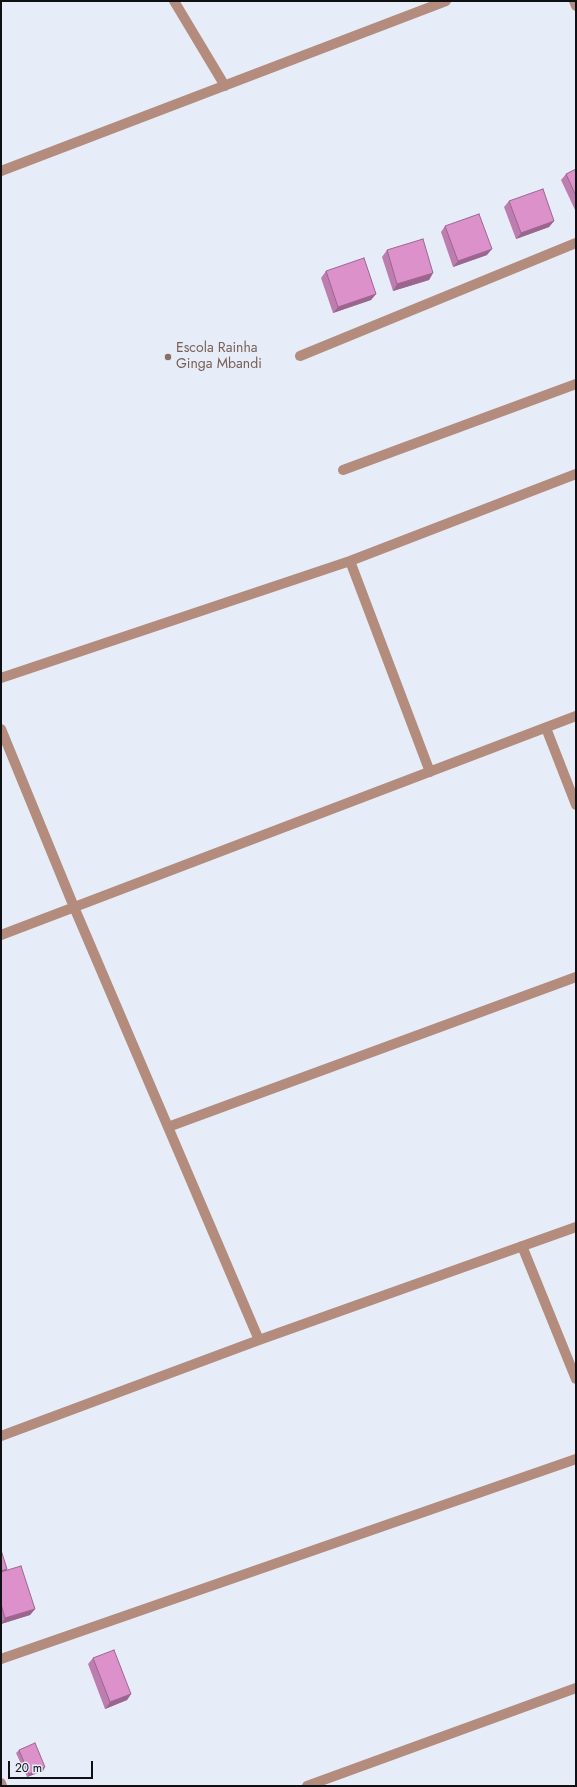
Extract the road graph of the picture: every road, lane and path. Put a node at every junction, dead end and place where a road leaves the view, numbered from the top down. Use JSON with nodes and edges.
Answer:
{"nodes":[{"id":1,"x":174,"y":1,"type":"edge"},
{"id":2,"x":446,"y":1,"type":"edge"},
{"id":3,"x":574,"y":1,"type":"edge"},
{"id":4,"x":435,"y":3,"type":"edge"},
{"id":5,"x":576,"y":6,"type":"edge"},
{"id":6,"x":225,"y":86,"type":"junction"},
{"id":7,"x":1,"y":171,"type":"edge"},
{"id":8,"x":576,"y":243,"type":"edge"},
{"id":9,"x":300,"y":356,"type":"dead end"},
{"id":10,"x":576,"y":384,"type":"edge"},
{"id":11,"x":342,"y":470,"type":"dead end"},
{"id":12,"x":576,"y":474,"type":"edge"},
{"id":13,"x":350,"y":561,"type":"junction"},
{"id":14,"x":1,"y":678,"type":"edge"},
{"id":15,"x":576,"y":716,"type":"edge"},
{"id":16,"x":546,"y":728,"type":"junction"},
{"id":17,"x":1,"y":729,"type":"edge"},
{"id":18,"x":430,"y":772,"type":"junction"},
{"id":19,"x":576,"y":805,"type":"edge"},
{"id":20,"x":74,"y":907,"type":"junction"},
{"id":21,"x":1,"y":935,"type":"edge"},
{"id":22,"x":576,"y":978,"type":"edge"},
{"id":23,"x":168,"y":1127,"type":"junction"},
{"id":24,"x":576,"y":1227,"type":"edge"},
{"id":25,"x":522,"y":1246,"type":"junction"},
{"id":26,"x":259,"y":1340,"type":"junction"},
{"id":27,"x":576,"y":1379,"type":"edge"},
{"id":28,"x":1,"y":1436,"type":"edge"},
{"id":29,"x":576,"y":1458,"type":"edge"},
{"id":30,"x":1,"y":1659,"type":"edge"},
{"id":31,"x":576,"y":1688,"type":"edge"},
{"id":32,"x":1,"y":1783,"type":"edge"},
{"id":33,"x":2,"y":1786,"type":"edge"},
{"id":34,"x":307,"y":1786,"type":"edge"}],
"edges":[{"from":1,"to":6,"type":"street"},
{"from":2,"to":4,"type":"street"},
{"from":3,"to":5,"type":"street"},
{"from":4,"to":6,"type":"street"},
{"from":6,"to":7,"type":"street"},
{"from":8,"to":9,"type":"street"},
{"from":10,"to":11,"type":"street"},
{"from":12,"to":13,"type":"street"},
{"from":13,"to":14,"type":"street"},
{"from":13,"to":18,"type":"street"},
{"from":15,"to":16,"type":"street"},
{"from":16,"to":18,"type":"street"},
{"from":16,"to":19,"type":"street"},
{"from":17,"to":20,"type":"street"},
{"from":18,"to":20,"type":"street"},
{"from":20,"to":21,"type":"street"},
{"from":20,"to":23,"type":"street"},
{"from":22,"to":23,"type":"street"},
{"from":23,"to":26,"type":"street"},
{"from":24,"to":25,"type":"street"},
{"from":25,"to":26,"type":"street"},
{"from":25,"to":27,"type":"street"},
{"from":26,"to":28,"type":"street"},
{"from":29,"to":30,"type":"street"},
{"from":31,"to":34,"type":"street"},
{"from":32,"to":33,"type":"street"}]}
